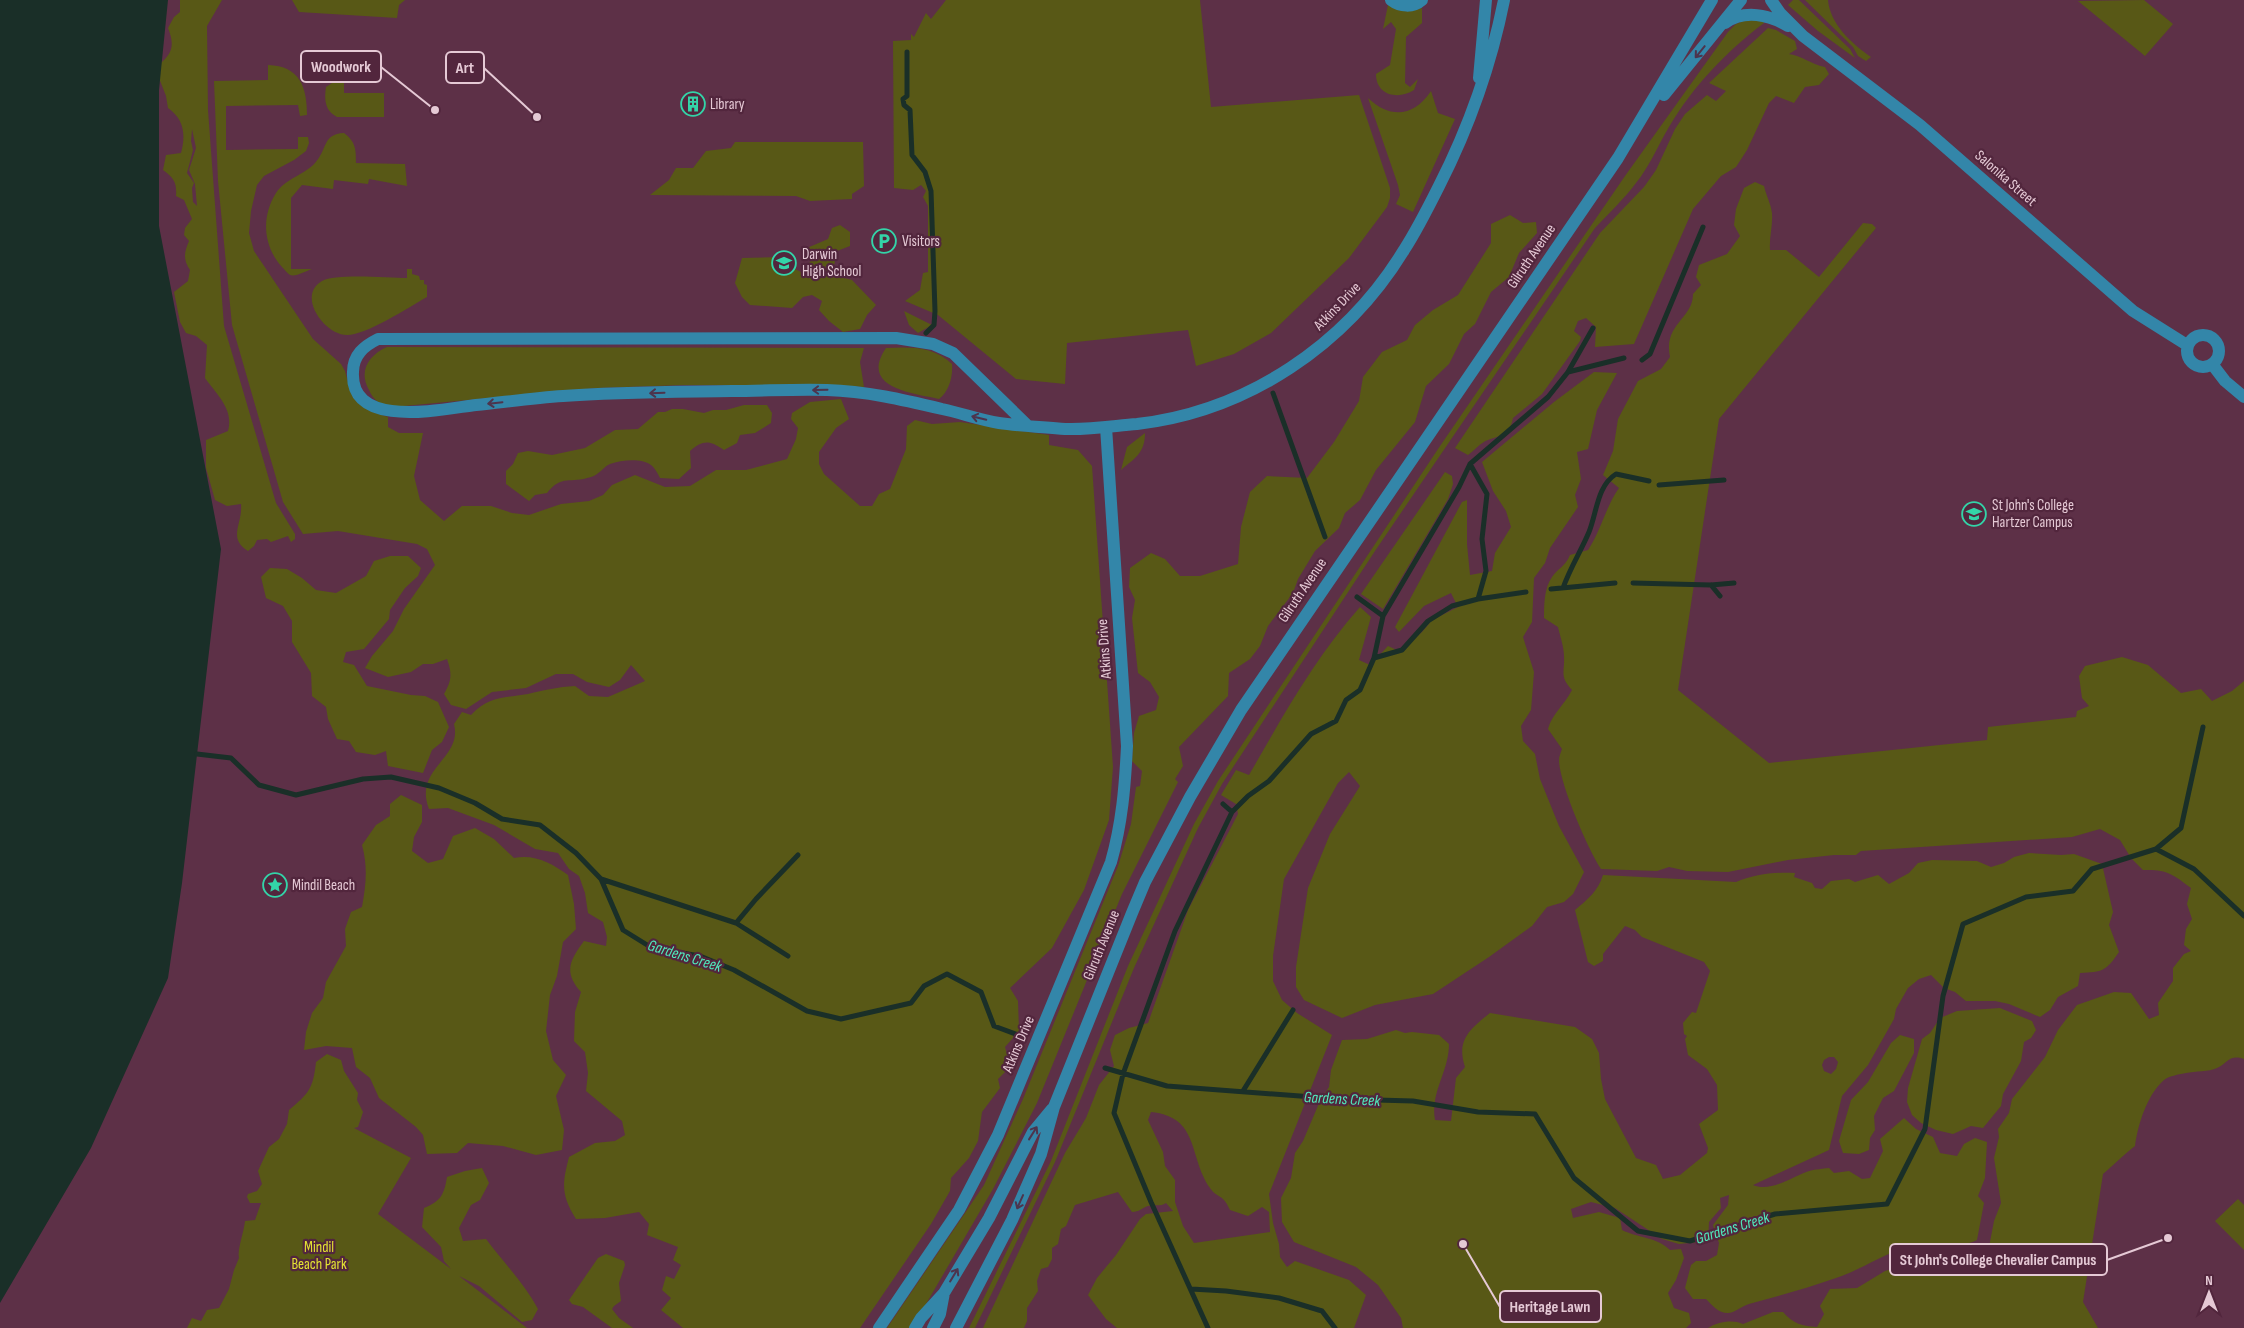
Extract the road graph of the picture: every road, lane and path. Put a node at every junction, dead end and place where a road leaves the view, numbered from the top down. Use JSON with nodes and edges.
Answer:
{"nodes":[{"id":1,"x":1391,"y":0,"type":"edge"},
{"id":2,"x":1422,"y":0,"type":"edge"},
{"id":3,"x":1486,"y":0,"type":"edge"},
{"id":4,"x":1494,"y":0,"type":"edge"},
{"id":5,"x":1504,"y":0,"type":"edge"},
{"id":6,"x":1712,"y":0,"type":"edge"},
{"id":7,"x":1741,"y":0,"type":"edge"},
{"id":8,"x":1771,"y":0,"type":"edge"},
{"id":9,"x":1720,"y":26,"type":"junction"},
{"id":10,"x":1803,"y":36,"type":"junction"},
{"id":11,"x":1483,"y":81,"type":"junction"},
{"id":12,"x":1472,"y":110,"type":"junction"},
{"id":13,"x":1638,"y":126,"type":"junction"},
{"id":14,"x":2188,"y":345,"type":"junction"},
{"id":15,"x":2212,"y":364,"type":"junction"},
{"id":16,"x":2244,"y":397,"type":"edge"},
{"id":17,"x":1027,"y":425,"type":"junction"},
{"id":18,"x":1106,"y":427,"type":"junction"},
{"id":19,"x":1054,"y":1107,"type":"junction"},
{"id":20,"x":944,"y":1293,"type":"junction"},
{"id":21,"x":879,"y":1328,"type":"edge"},
{"id":22,"x":915,"y":1328,"type":"edge"},
{"id":23,"x":933,"y":1328,"type":"edge"},
{"id":24,"x":956,"y":1328,"type":"edge"}],
"edges":[{"from":1,"to":2,"type":"street"},
{"from":3,"to":12,"type":"street","name":"Atkins Drive"},
{"from":4,"to":11,"type":"street","name":"Atkins Drive"},
{"from":5,"to":11,"type":"street","name":"Atkins Drive"},
{"from":6,"to":13,"type":"street","name":"Gilruth Avenue"},
{"from":7,"to":9,"type":"street","name":"Gilruth Avenue"},
{"from":8,"to":10,"type":"street","name":"Salonika Street"},
{"from":9,"to":10,"type":"street","name":"Salonika Street"},
{"from":9,"to":13,"type":"street","name":"Gilruth Avenue","one_way":true},
{"from":10,"to":14,"type":"street","name":"Salonika Street"},
{"from":11,"to":12,"type":"street","name":"Atkins Drive"},
{"from":12,"to":18,"type":"street","name":"Atkins Drive"},
{"from":13,"to":19,"type":"street","name":"Gilruth Avenue"},
{"from":14,"to":15,"type":"street"},
{"from":14,"to":15,"type":"street"},
{"from":15,"to":16,"type":"street"},
{"from":17,"to":17,"type":"street","one_way":true},
{"from":17,"to":18,"type":"street"},
{"from":18,"to":21,"type":"street","name":"Atkins Drive"},
{"from":20,"to":19,"type":"street","name":"Gilruth Avenue","one_way":true},
{"from":19,"to":24,"type":"street","name":"Gilruth Avenue","one_way":true},
{"from":20,"to":22,"type":"street","name":"Gilruth Avenue"},
{"from":20,"to":23,"type":"street"}]}
